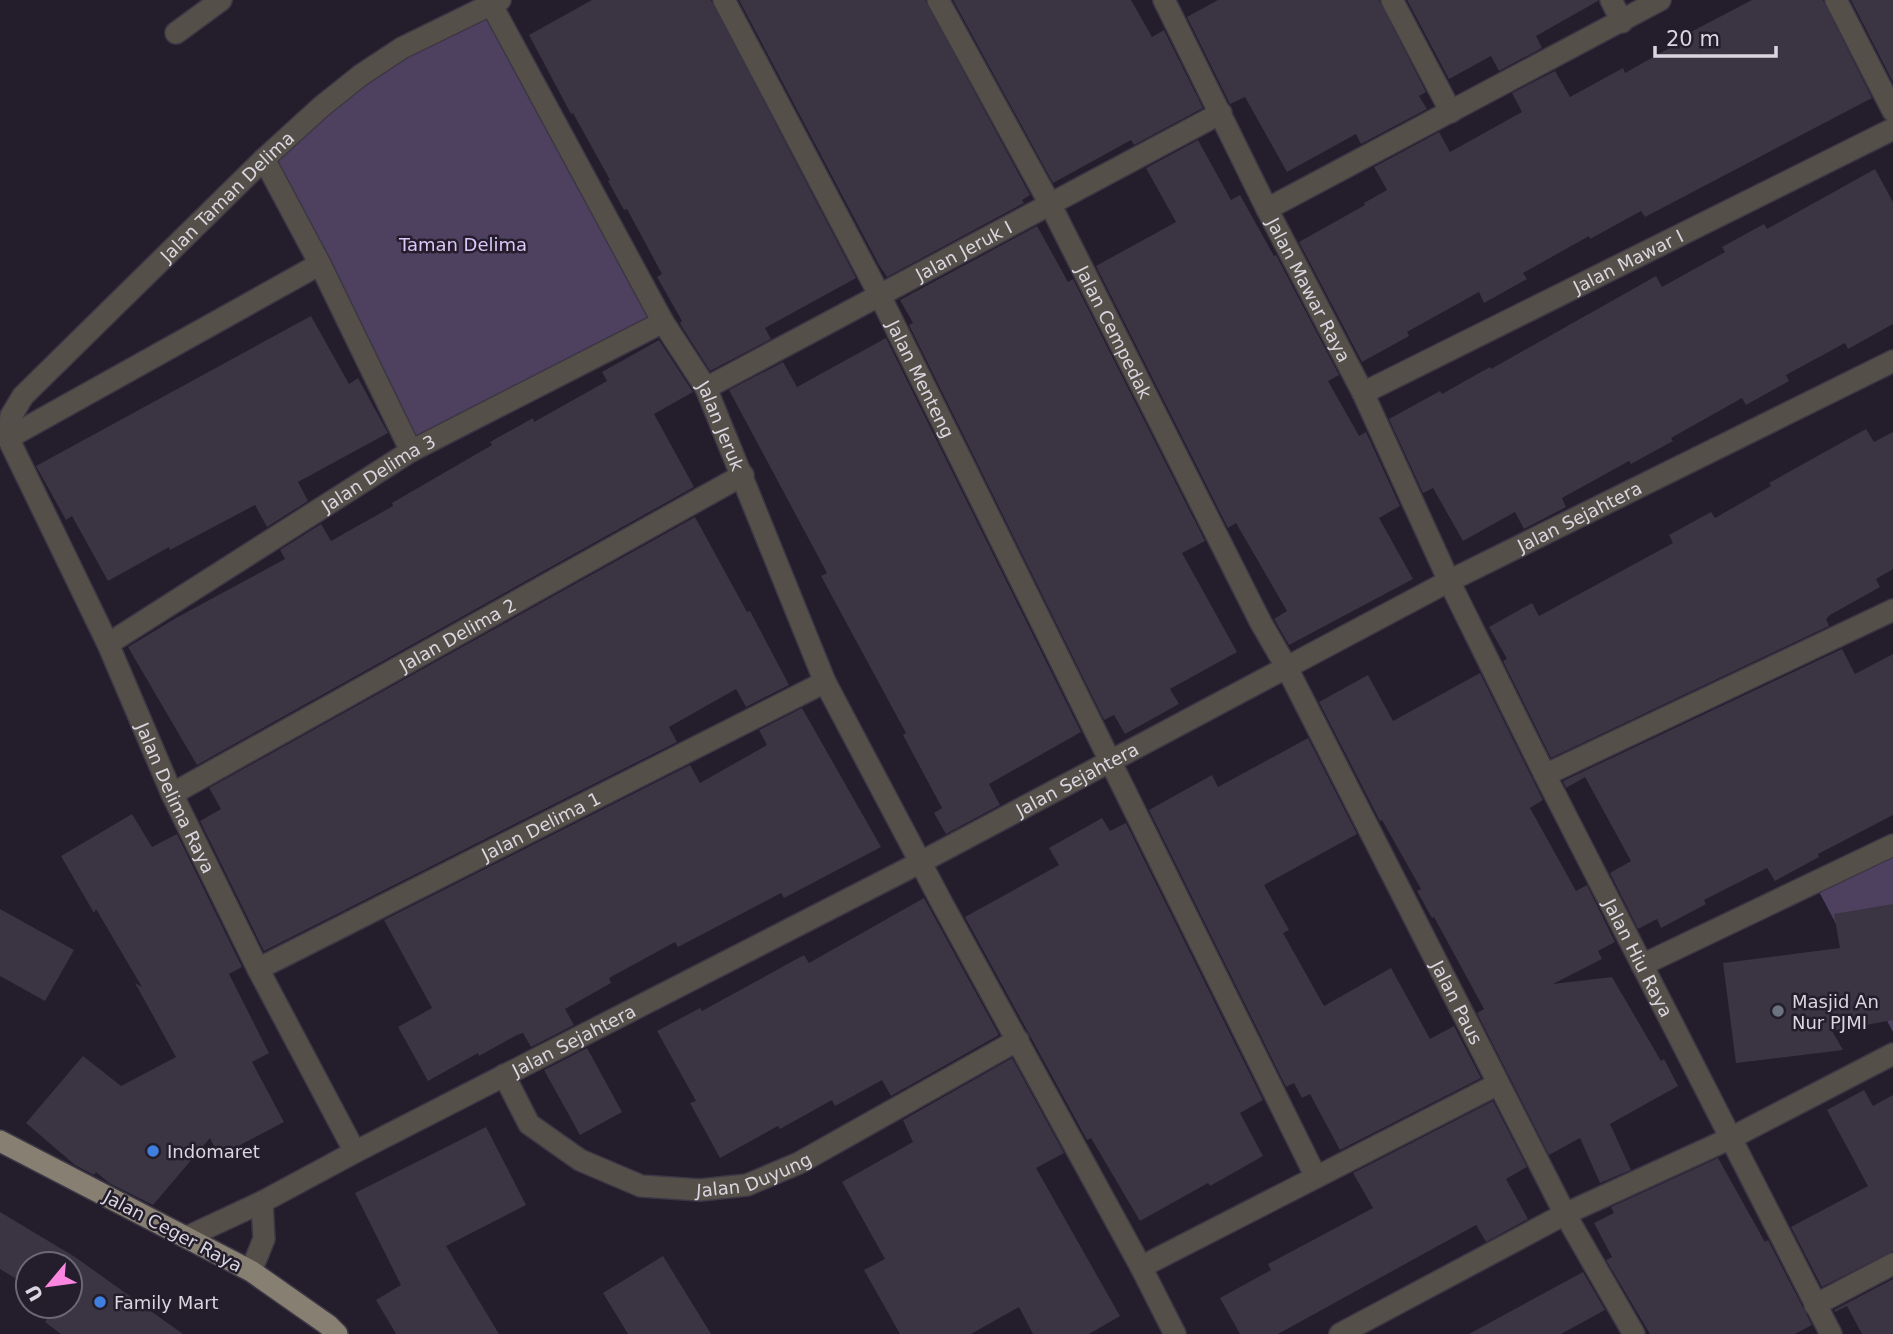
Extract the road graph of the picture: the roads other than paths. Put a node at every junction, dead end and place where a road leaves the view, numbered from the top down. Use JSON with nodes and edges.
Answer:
{"nodes":[{"id":1,"x":221,"y":0,"type":"edge"},
{"id":2,"x":724,"y":0,"type":"edge"},
{"id":3,"x":938,"y":0,"type":"edge"},
{"id":4,"x":1164,"y":0,"type":"edge"},
{"id":5,"x":1392,"y":0,"type":"edge"},
{"id":6,"x":1611,"y":0,"type":"edge"},
{"id":7,"x":1660,"y":0,"type":"edge"},
{"id":8,"x":1836,"y":0,"type":"edge"},
{"id":9,"x":495,"y":2,"type":"edge"},
{"id":10,"x":1622,"y":22,"type":"junction"},
{"id":11,"x":176,"y":33,"type":"dead end"},
{"id":12,"x":1893,"y":111,"type":"edge"},
{"id":13,"x":1451,"y":112,"type":"junction"},
{"id":14,"x":1221,"y":113,"type":"junction"},
{"id":15,"x":1893,"y":129,"type":"edge"},
{"id":16,"x":264,"y":159,"type":"junction"},
{"id":17,"x":1050,"y":204,"type":"junction"},
{"id":18,"x":1267,"y":209,"type":"junction"},
{"id":19,"x":320,"y":264,"type":"junction"},
{"id":20,"x":880,"y":296,"type":"junction"},
{"id":21,"x":663,"y":322,"type":"junction"},
{"id":22,"x":1893,"y":361,"type":"edge"},
{"id":23,"x":706,"y":388,"type":"junction"},
{"id":24,"x":1363,"y":393,"type":"junction"},
{"id":25,"x":8,"y":438,"type":"junction"},
{"id":26,"x":411,"y":451,"type":"junction"},
{"id":27,"x":743,"y":475,"type":"junction"},
{"id":28,"x":1449,"y":581,"type":"junction"},
{"id":29,"x":1893,"y":610,"type":"edge"},
{"id":30,"x":108,"y":644,"type":"junction"},
{"id":31,"x":1287,"y":668,"type":"junction"},
{"id":32,"x":825,"y":682,"type":"junction"},
{"id":33,"x":1109,"y":762,"type":"junction"},
{"id":34,"x":1545,"y":775,"type":"junction"},
{"id":35,"x":172,"y":794,"type":"junction"},
{"id":36,"x":1893,"y":845,"type":"edge"},
{"id":37,"x":921,"y":862,"type":"junction"},
{"id":38,"x":1642,"y":965,"type":"junction"},
{"id":39,"x":258,"y":969,"type":"junction"},
{"id":40,"x":1018,"y":1040,"type":"junction"},
{"id":41,"x":1893,"y":1054,"type":"edge"},
{"id":42,"x":504,"y":1075,"type":"junction"},
{"id":43,"x":1498,"y":1084,"type":"junction"},
{"id":44,"x":1731,"y":1138,"type":"junction"},
{"id":45,"x":0,"y":1141,"type":"edge"},
{"id":46,"x":355,"y":1152,"type":"junction"},
{"id":47,"x":1316,"y":1177,"type":"junction"},
{"id":48,"x":261,"y":1202,"type":"junction"},
{"id":49,"x":1565,"y":1214,"type":"junction"},
{"id":50,"x":187,"y":1237,"type":"junction"},
{"id":51,"x":1893,"y":1264,"type":"edge"},
{"id":52,"x":1141,"y":1267,"type":"junction"},
{"id":53,"x":250,"y":1271,"type":"junction"},
{"id":54,"x":1815,"y":1305,"type":"junction"},
{"id":55,"x":329,"y":1331,"type":"edge"},
{"id":56,"x":1175,"y":1334,"type":"edge"},
{"id":57,"x":1340,"y":1334,"type":"edge"},
{"id":58,"x":1634,"y":1334,"type":"edge"},
{"id":59,"x":1830,"y":1334,"type":"edge"}],
"edges":[{"from":1,"to":11,"type":"street"},
{"from":2,"to":20,"type":"street","name":"Jalan Menteng"},
{"from":3,"to":17,"type":"street","name":"Jalan Cempedak"},
{"from":4,"to":14,"type":"street","name":"Jalan Mawar Raya"},
{"from":5,"to":13,"type":"street"},
{"from":6,"to":10,"type":"street"},
{"from":7,"to":10,"type":"street"},
{"from":8,"to":12,"type":"street"},
{"from":9,"to":16,"type":"street","name":"Jalan Taman Delima"},
{"from":9,"to":21,"type":"street","name":"Jalan Jeruk"},
{"from":10,"to":13,"type":"street"},
{"from":13,"to":18,"type":"street"},
{"from":14,"to":17,"type":"street","name":"Jalan Jeruk I"},
{"from":14,"to":18,"type":"street","name":"Jalan Mawar Raya"},
{"from":15,"to":24,"type":"street","name":"Jalan Mawar I"},
{"from":16,"to":19,"type":"street"},
{"from":16,"to":25,"type":"street","name":"Jalan Taman Delima"},
{"from":17,"to":20,"type":"street","name":"Jalan Jeruk I"},
{"from":17,"to":31,"type":"street","name":"Jalan Cempedak"},
{"from":18,"to":24,"type":"street","name":"Jalan Mawar Raya"},
{"from":19,"to":25,"type":"street"},
{"from":19,"to":26,"type":"street"},
{"from":20,"to":23,"type":"street","name":"Jalan Jeruk I"},
{"from":20,"to":33,"type":"street","name":"Jalan Menteng"},
{"from":21,"to":23,"type":"street","name":"Jalan Jeruk"},
{"from":21,"to":26,"type":"street","name":"Jalan Delima 3"},
{"from":22,"to":28,"type":"street","name":"Jalan Sejahtera"},
{"from":23,"to":27,"type":"street","name":"Jalan Jeruk"},
{"from":24,"to":28,"type":"street","name":"Jalan Mawar Raya"},
{"from":25,"to":30,"type":"street","name":"Jalan Delima Raya"},
{"from":26,"to":30,"type":"street","name":"Jalan Delima 3"},
{"from":27,"to":32,"type":"street","name":"Jalan Jeruk"},
{"from":27,"to":35,"type":"street","name":"Jalan Delima 2"},
{"from":28,"to":31,"type":"street","name":"Jalan Sejahtera"},
{"from":28,"to":34,"type":"street","name":"Jalan Hiu Raya"},
{"from":29,"to":34,"type":"street"},
{"from":30,"to":35,"type":"street","name":"Jalan Delima Raya"},
{"from":31,"to":33,"type":"street","name":"Jalan Sejahtera"},
{"from":31,"to":43,"type":"street","name":"Jalan Paus"},
{"from":32,"to":37,"type":"street","name":"Jalan Jeruk"},
{"from":32,"to":39,"type":"street","name":"Jalan Delima 1"},
{"from":33,"to":37,"type":"street","name":"Jalan Sejahtera"},
{"from":33,"to":47,"type":"street","name":"Jalan Menteng"},
{"from":34,"to":38,"type":"street","name":"Jalan Hiu Raya"},
{"from":35,"to":39,"type":"street","name":"Jalan Delima Raya"},
{"from":36,"to":38,"type":"street"},
{"from":37,"to":40,"type":"street","name":"Jalan Jeruk"},
{"from":37,"to":42,"type":"street","name":"Jalan Sejahtera"},
{"from":38,"to":44,"type":"street","name":"Jalan Hiu Raya"},
{"from":39,"to":46,"type":"street","name":"Jalan Delima Raya"},
{"from":40,"to":42,"type":"street","name":"Jalan Duyung"},
{"from":40,"to":52,"type":"street","name":"Jalan Jeruk"},
{"from":41,"to":44,"type":"street"},
{"from":42,"to":46,"type":"street","name":"Jalan Sejahtera"},
{"from":43,"to":47,"type":"street"},
{"from":43,"to":49,"type":"street","name":"Jalan Paus"},
{"from":44,"to":49,"type":"street"},
{"from":44,"to":54,"type":"street","name":"Jalan Hiu Raya"},
{"from":45,"to":50,"type":"main road","name":"Jalan Ceger Raya"},
{"from":46,"to":48,"type":"street","name":"Jalan Sejahtera"},
{"from":47,"to":52,"type":"street"},
{"from":48,"to":50,"type":"street","name":"Jalan Sejahtera"},
{"from":48,"to":53,"type":"street"},
{"from":49,"to":57,"type":"street"},
{"from":49,"to":58,"type":"street","name":"Jalan Paus"},
{"from":50,"to":53,"type":"main road","name":"Jalan Ceger Raya"},
{"from":51,"to":54,"type":"street"},
{"from":52,"to":56,"type":"street","name":"Jalan Jeruk"},
{"from":53,"to":55,"type":"main road","name":"Jalan Ceger Raya"},
{"from":54,"to":59,"type":"street","name":"Jalan Hiu Raya"}]}
